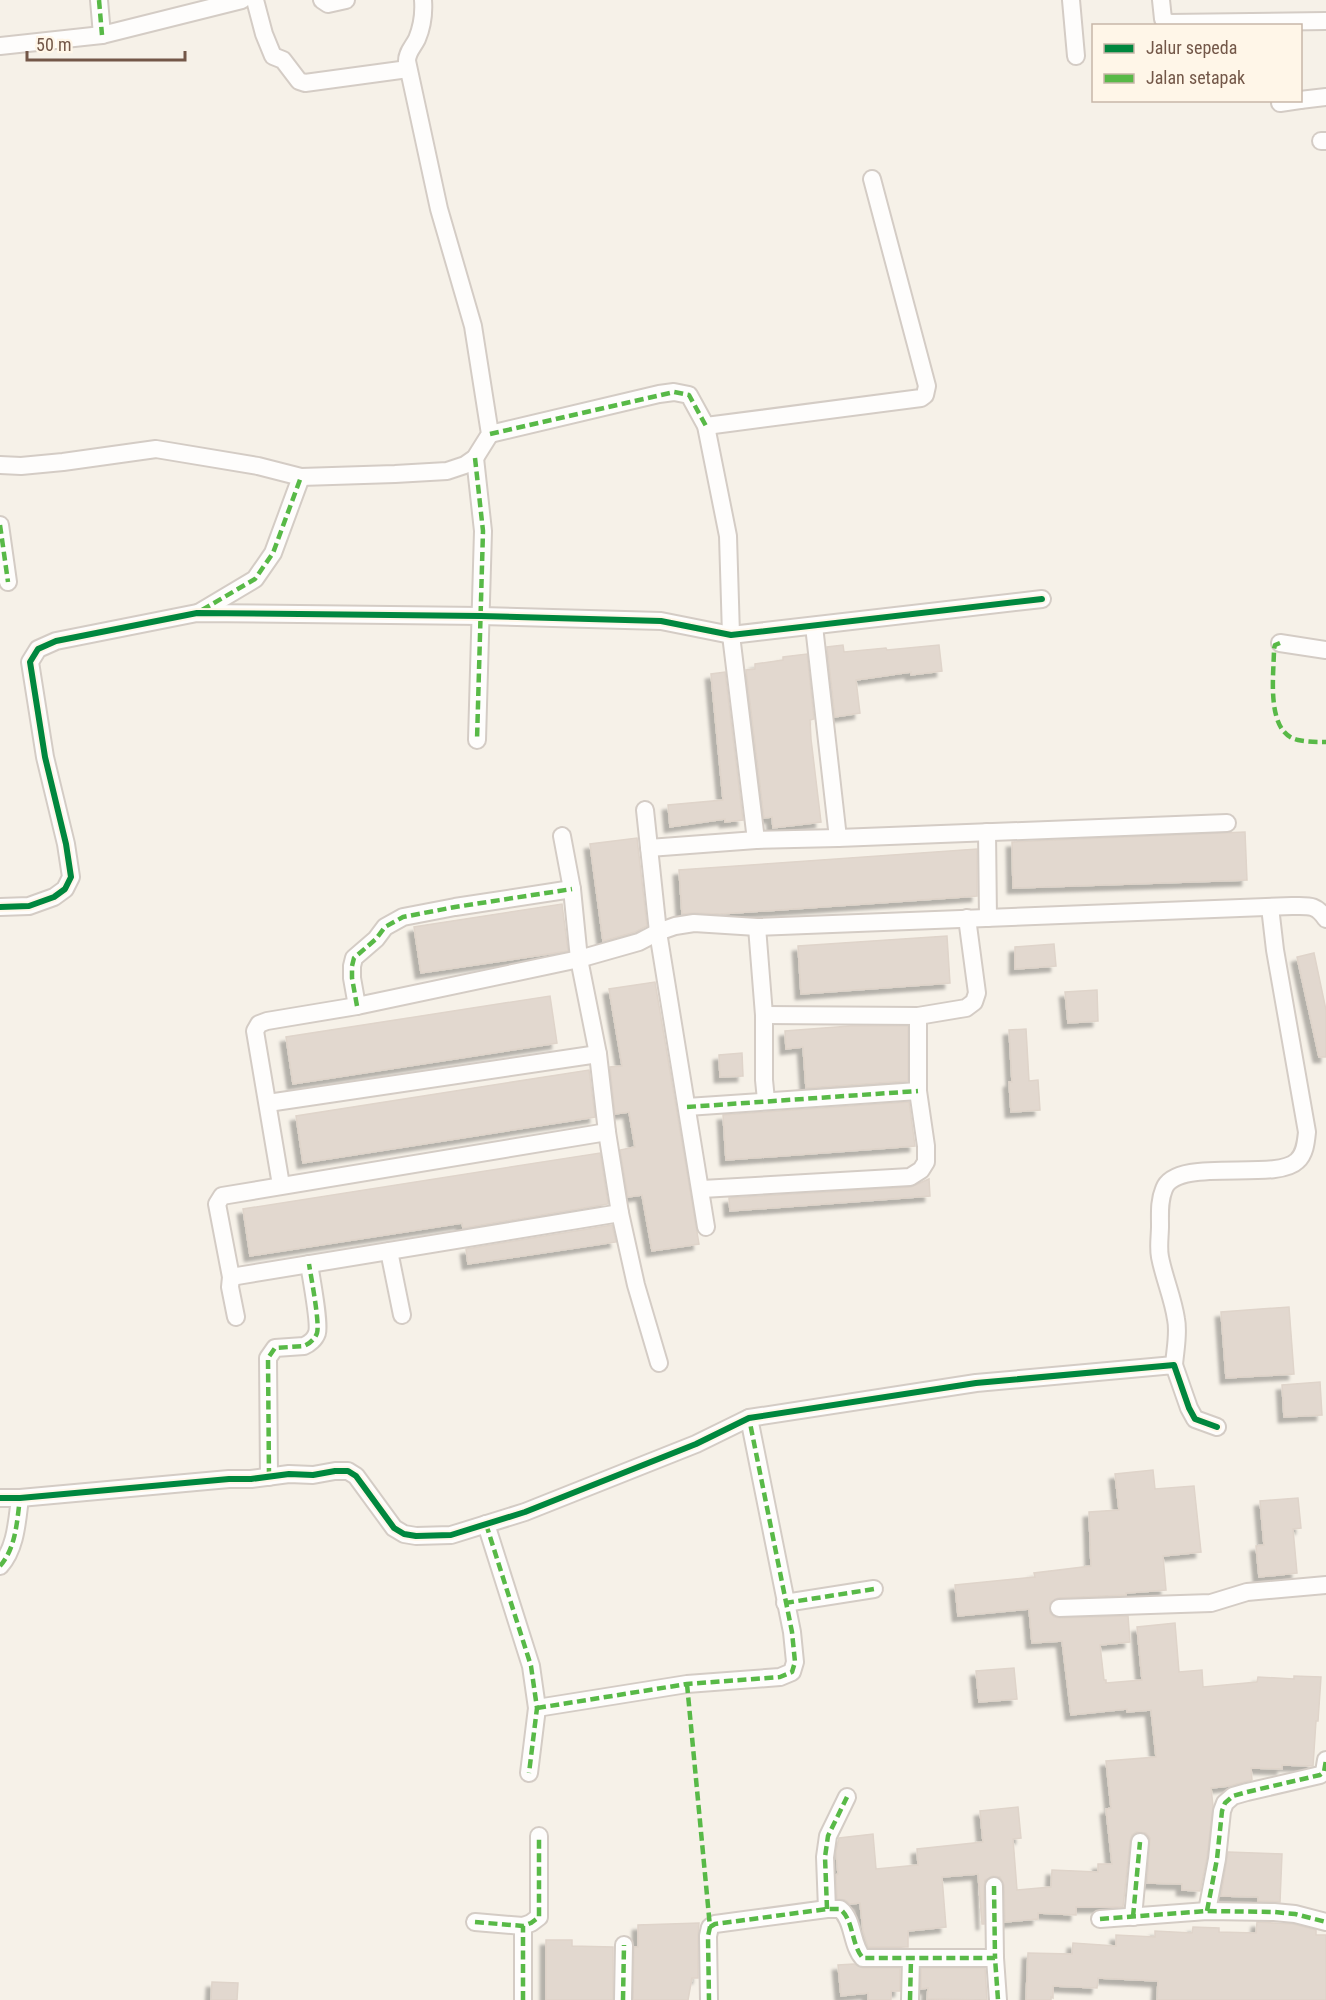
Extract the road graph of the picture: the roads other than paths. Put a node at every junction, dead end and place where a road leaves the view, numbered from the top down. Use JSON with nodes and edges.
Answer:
{"nodes":[{"id":1,"x":99,"y":0,"type":"edge"},
{"id":2,"x":242,"y":0,"type":"edge"},
{"id":3,"x":255,"y":0,"type":"edge"},
{"id":4,"x":322,"y":0,"type":"edge"},
{"id":5,"x":346,"y":0,"type":"edge"},
{"id":6,"x":423,"y":0,"type":"edge"},
{"id":7,"x":1071,"y":0,"type":"edge"},
{"id":8,"x":1161,"y":0,"type":"edge"},
{"id":9,"x":1326,"y":21,"type":"edge"},
{"id":10,"x":102,"y":35,"type":"junction"},
{"id":11,"x":0,"y":46,"type":"edge"},
{"id":12,"x":1076,"y":56,"type":"dead end"},
{"id":13,"x":408,"y":69,"type":"junction"},
{"id":14,"x":1326,"y":97,"type":"edge"},
{"id":15,"x":1302,"y":100,"type":"edge"},
{"id":16,"x":1287,"y":102,"type":"edge"},
{"id":17,"x":1280,"y":103,"type":"dead end"},
{"id":18,"x":872,"y":179,"type":"dead end"},
{"id":19,"x":706,"y":426,"type":"junction"},
{"id":20,"x":490,"y":434,"type":"junction"},
{"id":21,"x":475,"y":458,"type":"junction"},
{"id":22,"x":0,"y":465,"type":"edge"},
{"id":23,"x":301,"y":477,"type":"junction"},
{"id":24,"x":0,"y":525,"type":"edge"},
{"id":25,"x":8,"y":582,"type":"dead end"},
{"id":26,"x":1042,"y":599,"type":"dead end"},
{"id":27,"x":197,"y":614,"type":"junction"},
{"id":28,"x":481,"y":616,"type":"junction"},
{"id":29,"x":814,"y":626,"type":"junction"},
{"id":30,"x":731,"y":635,"type":"junction"},
{"id":31,"x":1280,"y":644,"type":"dead end"},
{"id":32,"x":1326,"y":650,"type":"edge"},
{"id":33,"x":477,"y":740,"type":"dead end"},
{"id":34,"x":645,"y":810,"type":"dead end"},
{"id":35,"x":1227,"y":823,"type":"dead end"},
{"id":36,"x":987,"y":832,"type":"junction"},
{"id":37,"x":562,"y":836,"type":"dead end"},
{"id":38,"x":838,"y":838,"type":"junction"},
{"id":39,"x":756,"y":840,"type":"junction"},
{"id":40,"x":648,"y":848,"type":"junction"},
{"id":41,"x":572,"y":889,"type":"junction"},
{"id":42,"x":0,"y":907,"type":"edge"},
{"id":43,"x":1270,"y":907,"type":"junction"},
{"id":44,"x":967,"y":918,"type":"junction"},
{"id":45,"x":988,"y":918,"type":"junction"},
{"id":46,"x":1326,"y":919,"type":"edge"},
{"id":47,"x":757,"y":927,"type":"junction"},
{"id":48,"x":658,"y":932,"type":"junction"},
{"id":49,"x":579,"y":959,"type":"junction"},
{"id":50,"x":357,"y":1006,"type":"junction"},
{"id":51,"x":764,"y":1015,"type":"junction"},
{"id":52,"x":918,"y":1016,"type":"junction"},
{"id":53,"x":598,"y":1054,"type":"junction"},
{"id":54,"x":918,"y":1091,"type":"junction"},
{"id":55,"x":766,"y":1100,"type":"junction"},
{"id":56,"x":268,"y":1103,"type":"junction"},
{"id":57,"x":687,"y":1107,"type":"junction"},
{"id":58,"x":607,"y":1132,"type":"junction"},
{"id":59,"x":281,"y":1185,"type":"junction"},
{"id":60,"x":702,"y":1189,"type":"junction"},
{"id":61,"x":620,"y":1213,"type":"junction"},
{"id":62,"x":706,"y":1227,"type":"dead end"},
{"id":63,"x":389,"y":1251,"type":"junction"},
{"id":64,"x":309,"y":1264,"type":"junction"},
{"id":65,"x":231,"y":1277,"type":"junction"},
{"id":66,"x":402,"y":1315,"type":"dead end"},
{"id":67,"x":236,"y":1317,"type":"dead end"},
{"id":68,"x":659,"y":1363,"type":"dead end"},
{"id":69,"x":1174,"y":1365,"type":"junction"},
{"id":70,"x":749,"y":1418,"type":"junction"},
{"id":71,"x":1217,"y":1427,"type":"dead end"},
{"id":72,"x":269,"y":1477,"type":"junction"},
{"id":73,"x":0,"y":1498,"type":"edge"},
{"id":74,"x":20,"y":1498,"type":"junction"},
{"id":75,"x":486,"y":1524,"type":"junction"},
{"id":76,"x":0,"y":1566,"type":"edge"},
{"id":77,"x":1326,"y":1585,"type":"edge"},
{"id":78,"x":874,"y":1588,"type":"dead end"},
{"id":79,"x":785,"y":1603,"type":"junction"},
{"id":80,"x":1059,"y":1608,"type":"dead end"},
{"id":81,"x":537,"y":1708,"type":"junction"},
{"id":82,"x":1326,"y":1760,"type":"edge"},
{"id":83,"x":529,"y":1773,"type":"dead end"},
{"id":84,"x":847,"y":1797,"type":"dead end"},
{"id":85,"x":538,"y":1836,"type":"dead end"},
{"id":86,"x":1140,"y":1842,"type":"dead end"},
{"id":87,"x":994,"y":1886,"type":"dead end"},
{"id":88,"x":827,"y":1909,"type":"junction"},
{"id":89,"x":1207,"y":1911,"type":"junction"},
{"id":90,"x":1132,"y":1917,"type":"junction"},
{"id":91,"x":1100,"y":1919,"type":"dead end"},
{"id":92,"x":475,"y":1922,"type":"dead end"},
{"id":93,"x":1326,"y":1922,"type":"edge"},
{"id":94,"x":524,"y":1926,"type":"junction"},
{"id":95,"x":624,"y":1945,"type":"dead end"},
{"id":96,"x":995,"y":1958,"type":"junction"},
{"id":97,"x":911,"y":1959,"type":"junction"},
{"id":98,"x":523,"y":2000,"type":"edge"},
{"id":99,"x":623,"y":2000,"type":"edge"},
{"id":100,"x":709,"y":2000,"type":"edge"},
{"id":101,"x":910,"y":2000,"type":"edge"},
{"id":102,"x":998,"y":2000,"type":"edge"}],
"edges":[{"from":1,"to":10,"type":"street"},
{"from":2,"to":10,"type":"street"},
{"from":3,"to":13,"type":"street"},
{"from":4,"to":5,"type":"street"},
{"from":6,"to":13,"type":"street"},
{"from":7,"to":12,"type":"street"},
{"from":8,"to":9,"type":"street"},
{"from":10,"to":11,"type":"street"},
{"from":13,"to":20,"type":"street"},
{"from":14,"to":15,"type":"street"},
{"from":16,"to":17,"type":"street"},
{"from":18,"to":19,"type":"street"},
{"from":19,"to":20,"type":"street"},
{"from":19,"to":30,"type":"street"},
{"from":20,"to":21,"type":"street"},
{"from":21,"to":23,"type":"street"},
{"from":21,"to":28,"type":"street"},
{"from":22,"to":23,"type":"street"},
{"from":23,"to":27,"type":"street"},
{"from":24,"to":25,"type":"street"},
{"from":26,"to":29,"type":"street"},
{"from":27,"to":28,"type":"street"},
{"from":27,"to":42,"type":"street"},
{"from":28,"to":30,"type":"street"},
{"from":28,"to":33,"type":"street"},
{"from":29,"to":30,"type":"street"},
{"from":29,"to":38,"type":"street"},
{"from":30,"to":39,"type":"street"},
{"from":31,"to":32,"type":"street"},
{"from":34,"to":40,"type":"street"},
{"from":35,"to":36,"type":"street"},
{"from":36,"to":38,"type":"street"},
{"from":36,"to":45,"type":"street"},
{"from":37,"to":41,"type":"street"},
{"from":38,"to":39,"type":"street"},
{"from":39,"to":40,"type":"street"},
{"from":40,"to":48,"type":"street"},
{"from":41,"to":49,"type":"street"},
{"from":41,"to":50,"type":"street"},
{"from":43,"to":45,"type":"street"},
{"from":43,"to":46,"type":"street"},
{"from":43,"to":69,"type":"street"},
{"from":44,"to":45,"type":"street"},
{"from":44,"to":47,"type":"street"},
{"from":44,"to":52,"type":"street"},
{"from":47,"to":48,"type":"street"},
{"from":47,"to":51,"type":"street"},
{"from":48,"to":49,"type":"street"},
{"from":48,"to":57,"type":"street"},
{"from":49,"to":50,"type":"street"},
{"from":49,"to":53,"type":"street"},
{"from":50,"to":56,"type":"street"},
{"from":51,"to":52,"type":"street"},
{"from":51,"to":55,"type":"street"},
{"from":52,"to":54,"type":"street"},
{"from":53,"to":56,"type":"street"},
{"from":53,"to":58,"type":"street"},
{"from":54,"to":55,"type":"street"},
{"from":54,"to":60,"type":"street"},
{"from":55,"to":57,"type":"street"},
{"from":56,"to":59,"type":"street"},
{"from":57,"to":60,"type":"street"},
{"from":58,"to":59,"type":"street"},
{"from":58,"to":61,"type":"street"},
{"from":59,"to":65,"type":"street"},
{"from":60,"to":62,"type":"street"},
{"from":61,"to":63,"type":"street"},
{"from":61,"to":68,"type":"street"},
{"from":63,"to":64,"type":"street"},
{"from":63,"to":66,"type":"street"},
{"from":64,"to":65,"type":"street"},
{"from":64,"to":72,"type":"street"},
{"from":65,"to":67,"type":"street"},
{"from":69,"to":70,"type":"street"},
{"from":69,"to":71,"type":"street"},
{"from":70,"to":75,"type":"street"},
{"from":70,"to":79,"type":"street"},
{"from":72,"to":74,"type":"street"},
{"from":72,"to":75,"type":"street"},
{"from":73,"to":74,"type":"street"},
{"from":74,"to":76,"type":"street"},
{"from":75,"to":81,"type":"street"},
{"from":77,"to":80,"type":"street"},
{"from":78,"to":79,"type":"street"},
{"from":79,"to":81,"type":"street"},
{"from":81,"to":83,"type":"street"},
{"from":82,"to":89,"type":"street"},
{"from":84,"to":88,"type":"street"},
{"from":85,"to":94,"type":"street"},
{"from":86,"to":90,"type":"street"},
{"from":87,"to":96,"type":"street"},
{"from":88,"to":97,"type":"street"},
{"from":88,"to":100,"type":"street"},
{"from":89,"to":90,"type":"street"},
{"from":89,"to":93,"type":"street"},
{"from":90,"to":91,"type":"street"},
{"from":92,"to":94,"type":"street"},
{"from":94,"to":98,"type":"street"},
{"from":95,"to":99,"type":"street"},
{"from":96,"to":97,"type":"street"},
{"from":96,"to":102,"type":"street"},
{"from":97,"to":101,"type":"street"}]}
